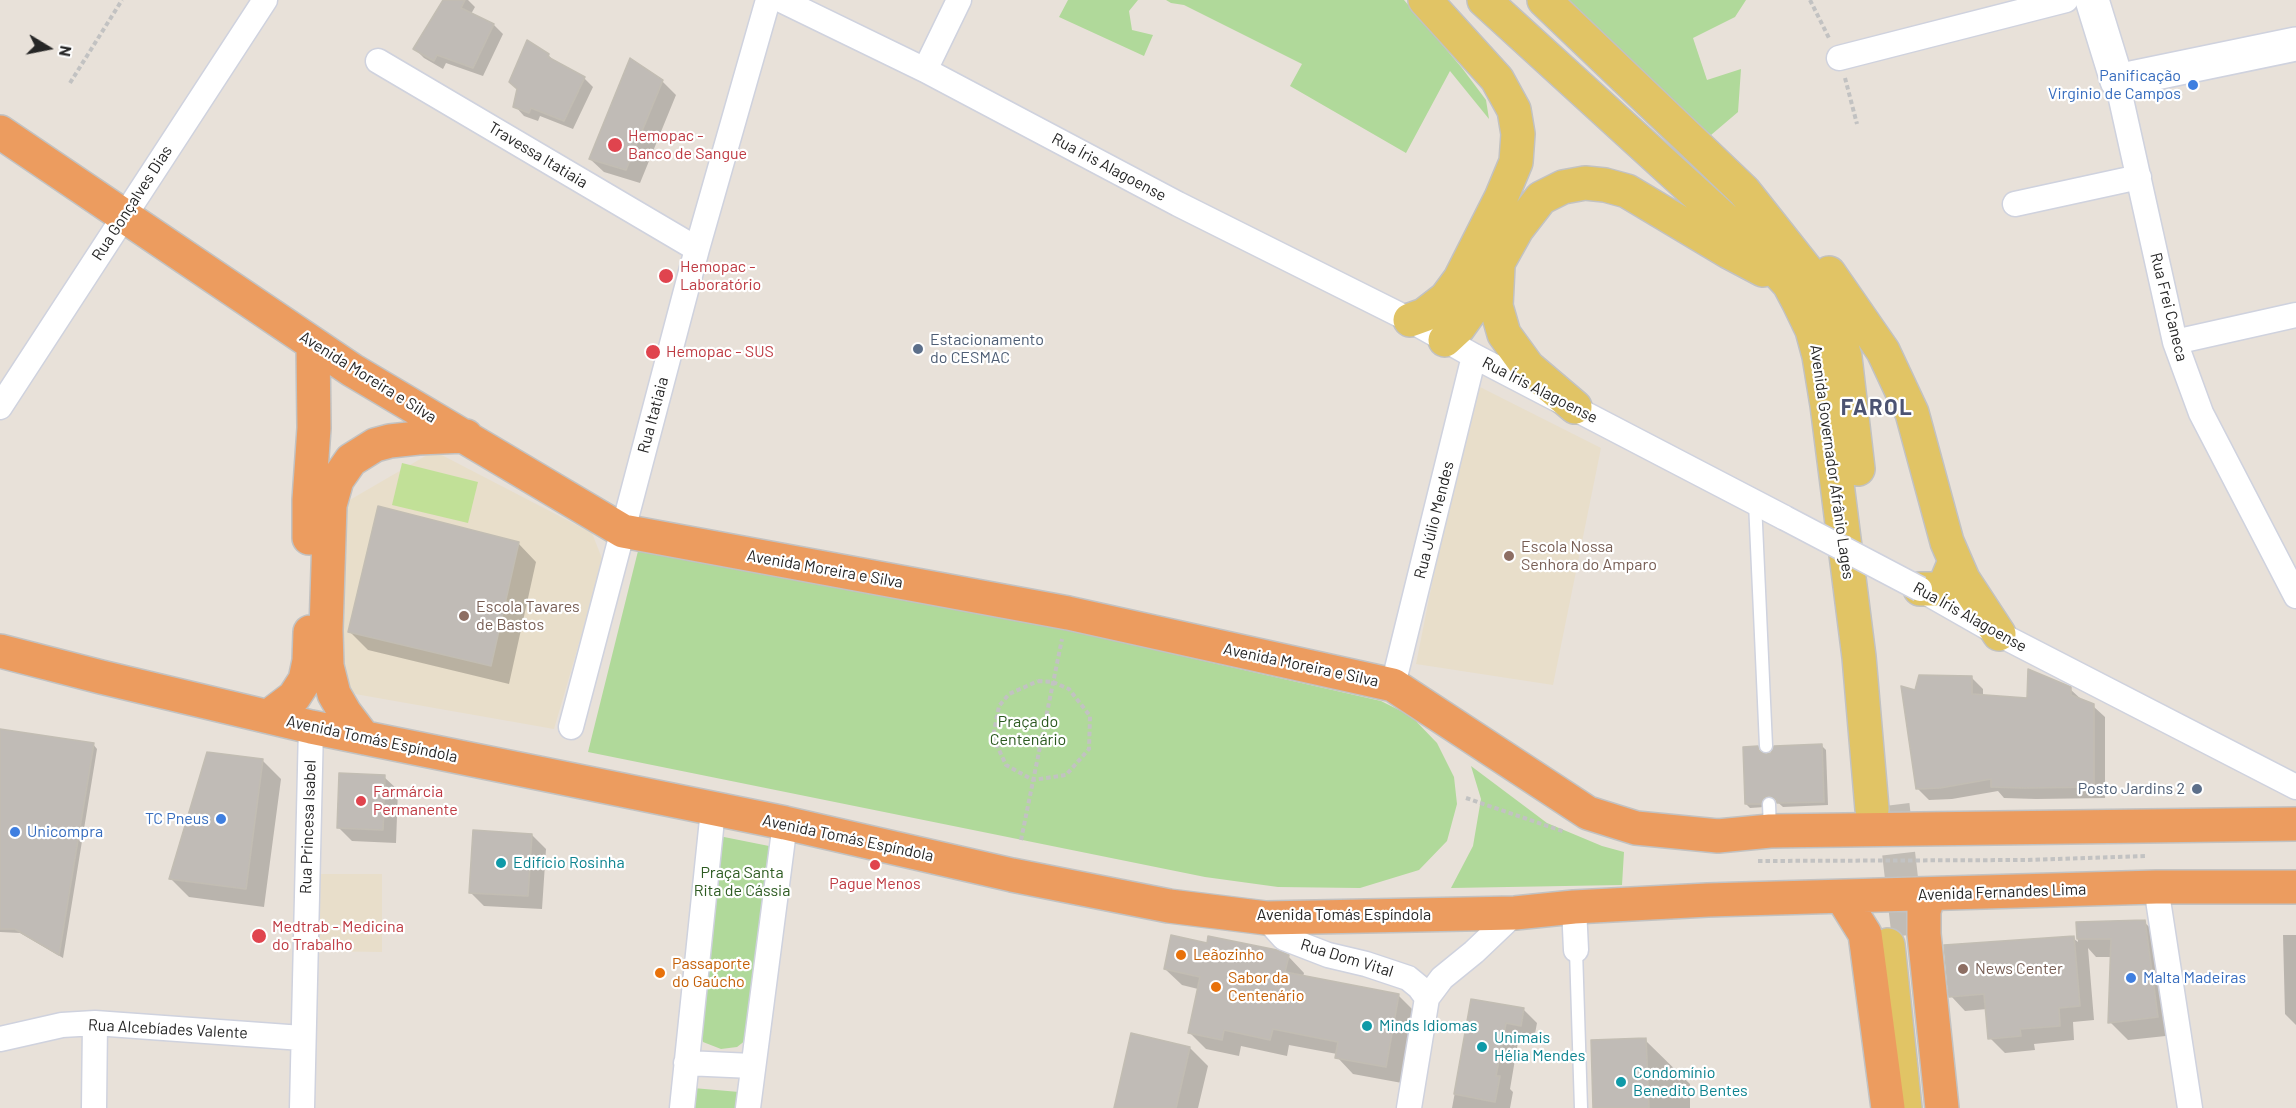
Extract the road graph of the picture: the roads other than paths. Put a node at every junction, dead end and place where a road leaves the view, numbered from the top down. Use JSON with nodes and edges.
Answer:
{"nodes":[{"id":1,"x":265,"y":0,"type":"edge"},
{"id":2,"x":768,"y":0,"type":"edge"},
{"id":3,"x":781,"y":0,"type":"edge"},
{"id":4,"x":959,"y":0,"type":"edge"},
{"id":5,"x":1425,"y":0,"type":"edge"},
{"id":6,"x":1484,"y":0,"type":"edge"},
{"id":7,"x":1544,"y":0,"type":"edge"},
{"id":8,"x":2066,"y":0,"type":"edge"},
{"id":9,"x":2092,"y":0,"type":"edge"},
{"id":10,"x":2296,"y":44,"type":"edge"},
{"id":11,"x":1839,"y":58,"type":"dead end"},
{"id":12,"x":378,"y":61,"type":"dead end"},
{"id":13,"x":925,"y":70,"type":"junction"},
{"id":14,"x":2117,"y":81,"type":"junction"},
{"id":15,"x":0,"y":132,"type":"edge"},
{"id":16,"x":2139,"y":177,"type":"junction"},
{"id":17,"x":1744,"y":191,"type":"junction"},
{"id":18,"x":2015,"y":204,"type":"dead end"},
{"id":19,"x":123,"y":216,"type":"junction"},
{"id":20,"x":697,"y":249,"type":"junction"},
{"id":21,"x":1498,"y":264,"type":"junction"},
{"id":22,"x":1789,"y":284,"type":"junction"},
{"id":23,"x":2296,"y":315,"type":"edge"},
{"id":24,"x":1410,"y":320,"type":"junction"},
{"id":25,"x":1445,"y":340,"type":"junction"},
{"id":26,"x":2175,"y":342,"type":"junction"},
{"id":27,"x":313,"y":344,"type":"junction"},
{"id":28,"x":1474,"y":356,"type":"junction"},
{"id":29,"x":0,"y":407,"type":"edge"},
{"id":30,"x":1575,"y":407,"type":"junction"},
{"id":31,"x":314,"y":428,"type":"junction"},
{"id":32,"x":466,"y":436,"type":"junction"},
{"id":33,"x":375,"y":446,"type":"junction"},
{"id":34,"x":1755,"y":502,"type":"junction"},
{"id":35,"x":623,"y":531,"type":"junction"},
{"id":36,"x":1955,"y":561,"type":"junction"},
{"id":37,"x":1920,"y":590,"type":"junction"},
{"id":38,"x":2296,"y":596,"type":"edge"},
{"id":39,"x":1999,"y":634,"type":"junction"},
{"id":40,"x":0,"y":651,"type":"edge"},
{"id":41,"x":1394,"y":685,"type":"junction"},
{"id":42,"x":269,"y":716,"type":"junction"},
{"id":43,"x":311,"y":727,"type":"junction"},
{"id":44,"x":571,"y":727,"type":"dead end"},
{"id":45,"x":364,"y":738,"type":"junction"},
{"id":46,"x":1766,"y":746,"type":"dead end"},
{"id":47,"x":2296,"y":787,"type":"edge"},
{"id":48,"x":713,"y":810,"type":"junction"},
{"id":49,"x":785,"y":823,"type":"junction"},
{"id":50,"x":2296,"y":824,"type":"edge"},
{"id":51,"x":2156,"y":887,"type":"junction"},
{"id":52,"x":2296,"y":887,"type":"edge"},
{"id":53,"x":1929,"y":895,"type":"junction"},
{"id":54,"x":1842,"y":897,"type":"junction"},
{"id":55,"x":1708,"y":900,"type":"joint"},
{"id":56,"x":1574,"y":907,"type":"junction"},
{"id":57,"x":1515,"y":913,"type":"junction"},
{"id":58,"x":1266,"y":918,"type":"junction"},
{"id":59,"x":1576,"y":950,"type":"joint"},
{"id":60,"x":1427,"y":998,"type":"junction"},
{"id":61,"x":95,"y":1023,"type":"junction"},
{"id":62,"x":302,"y":1038,"type":"junction"},
{"id":63,"x":0,"y":1039,"type":"edge"},
{"id":64,"x":686,"y":1063,"type":"junction"},
{"id":65,"x":753,"y":1066,"type":"junction"},
{"id":66,"x":94,"y":1108,"type":"edge"},
{"id":67,"x":302,"y":1108,"type":"edge"},
{"id":68,"x":682,"y":1108,"type":"edge"},
{"id":69,"x":748,"y":1108,"type":"edge"},
{"id":70,"x":1409,"y":1108,"type":"edge"},
{"id":71,"x":1581,"y":1108,"type":"edge"},
{"id":72,"x":1888,"y":1108,"type":"edge"},
{"id":73,"x":1905,"y":1108,"type":"edge"},
{"id":74,"x":1928,"y":1108,"type":"edge"},
{"id":75,"x":1942,"y":1108,"type":"edge"},
{"id":76,"x":2190,"y":1108,"type":"edge"}],
"edges":[{"from":1,"to":19,"type":"street","name":"Rua Gonçalves Dias"},
{"from":2,"to":20,"type":"street","name":"Rua Itatiaia"},
{"from":3,"to":13,"type":"street","name":"Rua Íris Alagoense"},
{"from":4,"to":13,"type":"street"},
{"from":5,"to":24,"type":"main road"},
{"from":6,"to":22,"type":"main road","name":"Avenida Governador Afrânio Lages"},
{"from":7,"to":17,"type":"main road","name":"Avenida Governador Afrânio Lages"},
{"from":8,"to":11,"type":"street"},
{"from":9,"to":14,"type":"street","name":"Rua Frei Caneca"},
{"from":10,"to":14,"type":"street"},
{"from":12,"to":20,"type":"street","name":"Travessa Itatiaia"},
{"from":13,"to":24,"type":"street","name":"Rua Íris Alagoense"},
{"from":14,"to":16,"type":"street","name":"Rua Frei Caneca"},
{"from":15,"to":19,"type":"highway","name":"Avenida Moreira e Silva"},
{"from":16,"to":18,"type":"street"},
{"from":16,"to":26,"type":"street","name":"Rua Frei Caneca"},
{"from":17,"to":22,"type":"main road","name":"Avenida Governador Afrânio Lages"},
{"from":17,"to":36,"type":"main road"},
{"from":19,"to":27,"type":"highway","name":"Avenida Moreira e Silva"},
{"from":19,"to":29,"type":"street","name":"Rua Gonçalves Dias"},
{"from":20,"to":35,"type":"street","name":"Rua Itatiaia"},
{"from":21,"to":22,"type":"main road"},
{"from":21,"to":25,"type":"main road"},
{"from":21,"to":30,"type":"main road"},
{"from":23,"to":26,"type":"street"},
{"from":24,"to":25,"type":"street","name":"Rua Íris Alagoense"},
{"from":25,"to":28,"type":"street","name":"Rua Íris Alagoense"},
{"from":26,"to":38,"type":"street","name":"Rua Frei Caneca"},
{"from":27,"to":31,"type":"highway"},
{"from":27,"to":32,"type":"highway","name":"Avenida Moreira e Silva"},
{"from":28,"to":30,"type":"street","name":"Rua Íris Alagoense"},
{"from":28,"to":41,"type":"street","name":"Rua Júlio Mendes"},
{"from":30,"to":34,"type":"street","name":"Rua Íris Alagoense"},
{"from":31,"to":33,"type":"highway"},
{"from":31,"to":42,"type":"highway"},
{"from":32,"to":33,"type":"highway"},
{"from":32,"to":35,"type":"highway","name":"Avenida Moreira e Silva"},
{"from":33,"to":45,"type":"highway"},
{"from":34,"to":37,"type":"street","name":"Rua Íris Alagoense","bridge":true},
{"from":34,"to":46,"type":"lane"},
{"from":35,"to":41,"type":"highway","name":"Avenida Moreira e Silva"},
{"from":35,"to":44,"type":"street","name":"Rua Itatiaia"},
{"from":36,"to":37,"type":"main road"},
{"from":36,"to":39,"type":"main road"},
{"from":37,"to":39,"type":"street","name":"Rua Íris Alagoense"},
{"from":39,"to":47,"type":"street","name":"Rua Íris Alagoense"},
{"from":40,"to":42,"type":"highway","name":"Avenida Tomás Espíndola"},
{"from":41,"to":50,"type":"highway","name":"Avenida Moreira e Silva"},
{"from":42,"to":43,"type":"highway","name":"Avenida Tomás Espíndola"},
{"from":43,"to":45,"type":"highway","name":"Avenida Tomás Espíndola"},
{"from":43,"to":62,"type":"street","name":"Rua Princesa Isabel"},
{"from":45,"to":48,"type":"highway","name":"Avenida Tomás Espíndola"},
{"from":48,"to":49,"type":"highway","name":"Avenida Tomás Espíndola"},
{"from":48,"to":64,"type":"street"},
{"from":49,"to":58,"type":"highway","name":"Avenida Tomás Espíndola"},
{"from":49,"to":65,"type":"street"},
{"from":51,"to":52,"type":"highway","name":"Avenida Fernandes Lima"},
{"from":51,"to":53,"type":"highway","name":"Avenida Fernandes Lima"},
{"from":51,"to":76,"type":"street"},
{"from":53,"to":54,"type":"highway","name":"Avenida Fernandes Lima"},
{"from":53,"to":75,"type":"highway"},
{"from":54,"to":55,"type":"highway","name":"Avenida Fernandes Lima"},
{"from":54,"to":72,"type":"highway"},
{"from":55,"to":56,"type":"highway","name":"Avenida Tomás Espíndola"},
{"from":56,"to":57,"type":"highway","name":"Avenida Tomás Espíndola"},
{"from":56,"to":59,"type":"street"},
{"from":57,"to":58,"type":"highway","name":"Avenida Tomás Espíndola"},
{"from":57,"to":60,"type":"street"},
{"from":58,"to":60,"type":"street","name":"Rua Dom Vital"},
{"from":59,"to":71,"type":"lane"},
{"from":60,"to":70,"type":"street"},
{"from":61,"to":62,"type":"street","name":"Rua Alcebíades Valente"},
{"from":61,"to":63,"type":"street","name":"Rua Alcebíades Valente"},
{"from":61,"to":66,"type":"street"},
{"from":62,"to":67,"type":"street","name":"Rua Princesa Isabel"},
{"from":64,"to":65,"type":"street"},
{"from":64,"to":68,"type":"street"},
{"from":65,"to":69,"type":"street"},
{"from":73,"to":74,"type":"main road"}]}
